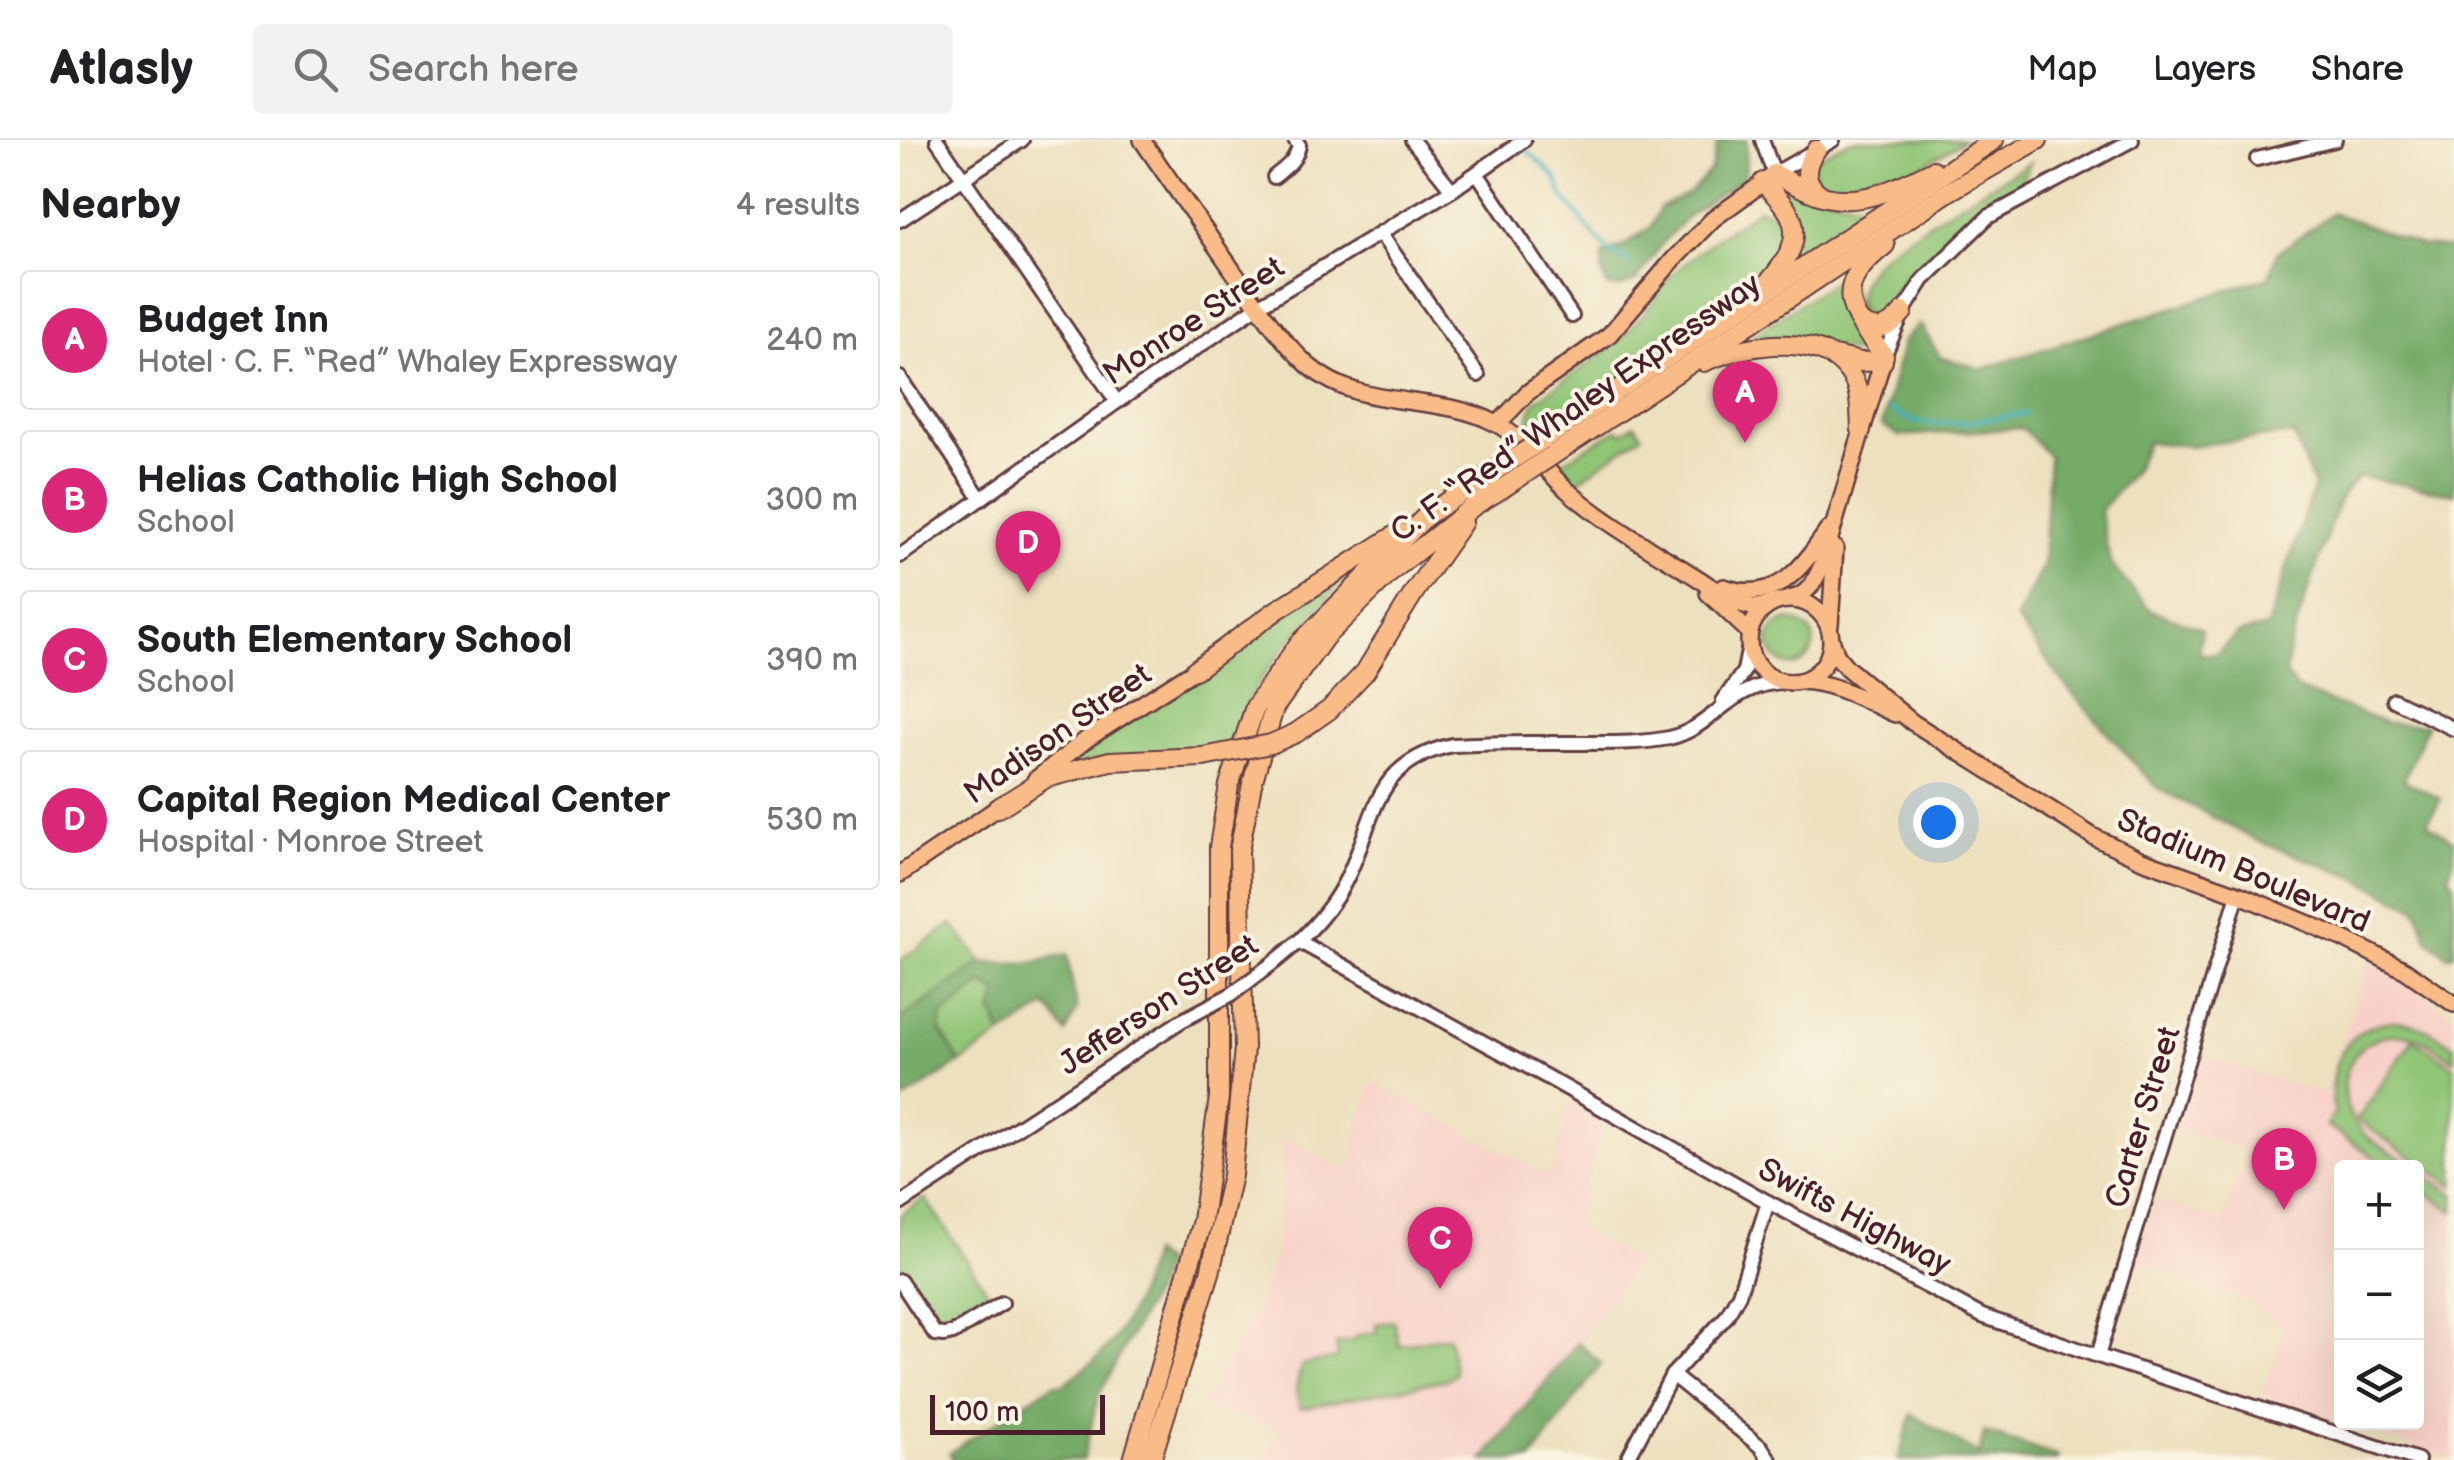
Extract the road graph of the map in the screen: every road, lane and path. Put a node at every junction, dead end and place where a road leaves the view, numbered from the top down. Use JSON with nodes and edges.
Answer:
{"nodes":[{"id":1,"x":936,"y":140,"type":"edge"},
{"id":2,"x":1022,"y":140,"type":"edge"},
{"id":3,"x":1142,"y":140,"type":"edge"},
{"id":4,"x":1295,"y":140,"type":"edge"},
{"id":5,"x":1412,"y":140,"type":"edge"},
{"id":6,"x":1524,"y":140,"type":"edge"},
{"id":7,"x":1762,"y":140,"type":"edge"},
{"id":8,"x":2038,"y":140,"type":"edge"},
{"id":9,"x":2132,"y":140,"type":"edge"},
{"id":10,"x":2335,"y":140,"type":"edge"},
{"id":11,"x":1993,"y":141,"type":"edge"},
{"id":12,"x":1825,"y":145,"type":"edge"},
{"id":13,"x":2257,"y":158,"type":"dead end"},
{"id":14,"x":1477,"y":174,"type":"junction"},
{"id":15,"x":1274,"y":177,"type":"dead end"},
{"id":16,"x":963,"y":178,"type":"junction"},
{"id":17,"x":1768,"y":178,"type":"junction"},
{"id":18,"x":1452,"y":190,"type":"junction"},
{"id":19,"x":1948,"y":192,"type":"junction"},
{"id":20,"x":1825,"y":197,"type":"junction"},
{"id":21,"x":900,"y":220,"type":"edge"},
{"id":22,"x":1380,"y":233,"type":"junction"},
{"id":23,"x":1750,"y":303,"type":"junction"},
{"id":24,"x":1258,"y":306,"type":"junction"},
{"id":25,"x":1903,"y":312,"type":"junction"},
{"id":26,"x":1572,"y":316,"type":"dead end"},
{"id":27,"x":1860,"y":322,"type":"junction"},
{"id":28,"x":1829,"y":354,"type":"junction"},
{"id":29,"x":1884,"y":359,"type":"junction"},
{"id":30,"x":1478,"y":375,"type":"dead end"},
{"id":31,"x":1658,"y":384,"type":"junction"},
{"id":32,"x":902,"y":386,"type":"edge"},
{"id":33,"x":1117,"y":402,"type":"junction"},
{"id":34,"x":1498,"y":424,"type":"junction"},
{"id":35,"x":1861,"y":430,"type":"junction"},
{"id":36,"x":1568,"y":435,"type":"junction"},
{"id":37,"x":1496,"y":481,"type":"junction"},
{"id":38,"x":982,"y":499,"type":"junction"},
{"id":39,"x":1475,"y":505,"type":"junction"},
{"id":40,"x":1838,"y":514,"type":"junction"},
{"id":41,"x":1426,"y":516,"type":"junction"},
{"id":42,"x":900,"y":556,"type":"edge"},
{"id":43,"x":1675,"y":564,"type":"junction"},
{"id":44,"x":1696,"y":577,"type":"junction"},
{"id":45,"x":1782,"y":600,"type":"junction"},
{"id":46,"x":1831,"y":636,"type":"junction"},
{"id":47,"x":1749,"y":639,"type":"junction"},
{"id":48,"x":1195,"y":670,"type":"joint"},
{"id":49,"x":1792,"y":681,"type":"junction"},
{"id":50,"x":2394,"y":700,"type":"dead end"},
{"id":51,"x":1716,"y":711,"type":"junction"},
{"id":52,"x":1912,"y":722,"type":"junction"},
{"id":53,"x":2454,"y":729,"type":"edge"},
{"id":54,"x":998,"y":808,"type":"junction"},
{"id":55,"x":900,"y":874,"type":"edge"},
{"id":56,"x":2238,"y":894,"type":"junction"},
{"id":57,"x":1300,"y":942,"type":"junction"},
{"id":58,"x":2452,"y":999,"type":"edge"},
{"id":59,"x":1768,"y":1202,"type":"junction"},
{"id":60,"x":900,"y":1204,"type":"edge"},
{"id":61,"x":900,"y":1280,"type":"edge"},
{"id":62,"x":1002,"y":1304,"type":"dead end"},
{"id":63,"x":2098,"y":1356,"type":"junction"},
{"id":64,"x":1672,"y":1375,"type":"junction"},
{"id":65,"x":1133,"y":1460,"type":"edge"},
{"id":66,"x":1151,"y":1460,"type":"edge"},
{"id":67,"x":1627,"y":1460,"type":"edge"},
{"id":68,"x":1770,"y":1460,"type":"edge"},
{"id":69,"x":2418,"y":1460,"type":"edge"}],
"edges":[{"from":1,"to":16,"type":"street"},
{"from":2,"to":16,"type":"street"},
{"from":3,"to":24,"type":"main road"},
{"from":4,"to":15,"type":"street"},
{"from":5,"to":18,"type":"street"},
{"from":6,"to":14,"type":"street","name":"Monroe Street"},
{"from":7,"to":17,"type":"street"},
{"from":8,"to":19,"type":"highway","name":"C. F. “Red” Whaley Expressway"},
{"from":9,"to":25,"type":"street"},
{"from":10,"to":13,"type":"street"},
{"from":11,"to":20,"type":"highway"},
{"from":11,"to":23,"type":"highway","name":"C. F. “Red” Whaley Expressway"},
{"from":12,"to":17,"type":"street"},
{"from":12,"to":20,"type":"highway"},
{"from":14,"to":18,"type":"street","name":"Monroe Street"},
{"from":14,"to":26,"type":"street"},
{"from":16,"to":21,"type":"street"},
{"from":16,"to":33,"type":"street"},
{"from":17,"to":20,"type":"highway"},
{"from":17,"to":23,"type":"highway"},
{"from":17,"to":34,"type":"main road"},
{"from":18,"to":22,"type":"street","name":"Monroe Street"},
{"from":19,"to":27,"type":"highway"},
{"from":19,"to":31,"type":"highway","name":"C. F. “Red” Whaley Expressway"},
{"from":22,"to":24,"type":"street","name":"Monroe Street"},
{"from":22,"to":30,"type":"street"},
{"from":23,"to":36,"type":"highway","name":"C. F. “Red” Whaley Expressway"},
{"from":24,"to":33,"type":"street","name":"Monroe Street"},
{"from":24,"to":34,"type":"main road"},
{"from":25,"to":27,"type":"highway"},
{"from":25,"to":29,"type":"street"},
{"from":27,"to":29,"type":"highway"},
{"from":28,"to":29,"type":"highway"},
{"from":28,"to":31,"type":"highway"},
{"from":28,"to":35,"type":"highway"},
{"from":29,"to":35,"type":"main road"},
{"from":31,"to":36,"type":"highway","name":"C. F. “Red” Whaley Expressway"},
{"from":32,"to":38,"type":"street"},
{"from":33,"to":38,"type":"street","name":"Monroe Street"},
{"from":34,"to":43,"type":"main road"},
{"from":35,"to":40,"type":"main road"},
{"from":36,"to":37,"type":"highway","name":"C. F. “Red” Whaley Expressway","bridge":true},
{"from":37,"to":39,"type":"highway","name":"C. F. “Red” Whaley Expressway"},
{"from":37,"to":41,"type":"highway","name":"C. F. “Red” Whaley Expressway"},
{"from":38,"to":42,"type":"street","name":"Monroe Street"},
{"from":39,"to":54,"type":"highway","bridge":true},
{"from":39,"to":66,"type":"highway","name":"C. F. “Red” Whaley Expressway"},
{"from":40,"to":44,"type":"main road"},
{"from":40,"to":45,"type":"main road"},
{"from":40,"to":46,"type":"main road"},
{"from":41,"to":48,"type":"highway"},
{"from":41,"to":65,"type":"highway","name":"C. F. “Red” Whaley Expressway"},
{"from":43,"to":44,"type":"main road"},
{"from":43,"to":47,"type":"main road"},
{"from":44,"to":45,"type":"main road"},
{"from":45,"to":46,"type":"main road"},
{"from":45,"to":47,"type":"main road"},
{"from":46,"to":49,"type":"main road"},
{"from":46,"to":52,"type":"main road"},
{"from":47,"to":49,"type":"main road"},
{"from":47,"to":51,"type":"street"},
{"from":48,"to":54,"type":"main road","name":"Madison Street"},
{"from":49,"to":51,"type":"street","name":"Jefferson Street"},
{"from":49,"to":52,"type":"main road"},
{"from":50,"to":53,"type":"street"},
{"from":51,"to":57,"type":"street","name":"Jefferson Street"},
{"from":52,"to":56,"type":"main road","name":"Stadium Boulevard"},
{"from":54,"to":55,"type":"main road","name":"Madison Street"},
{"from":56,"to":58,"type":"main road","name":"Stadium Boulevard"},
{"from":56,"to":63,"type":"street","name":"Carter Street"},
{"from":57,"to":59,"type":"street","name":"Swifts Highway"},
{"from":57,"to":60,"type":"street","name":"Jefferson Street","bridge":true},
{"from":59,"to":63,"type":"street","name":"Swifts Highway"},
{"from":59,"to":64,"type":"street"},
{"from":61,"to":62,"type":"street"},
{"from":63,"to":69,"type":"street","name":"Swifts Highway"},
{"from":64,"to":67,"type":"street"},
{"from":64,"to":68,"type":"street"}]}
